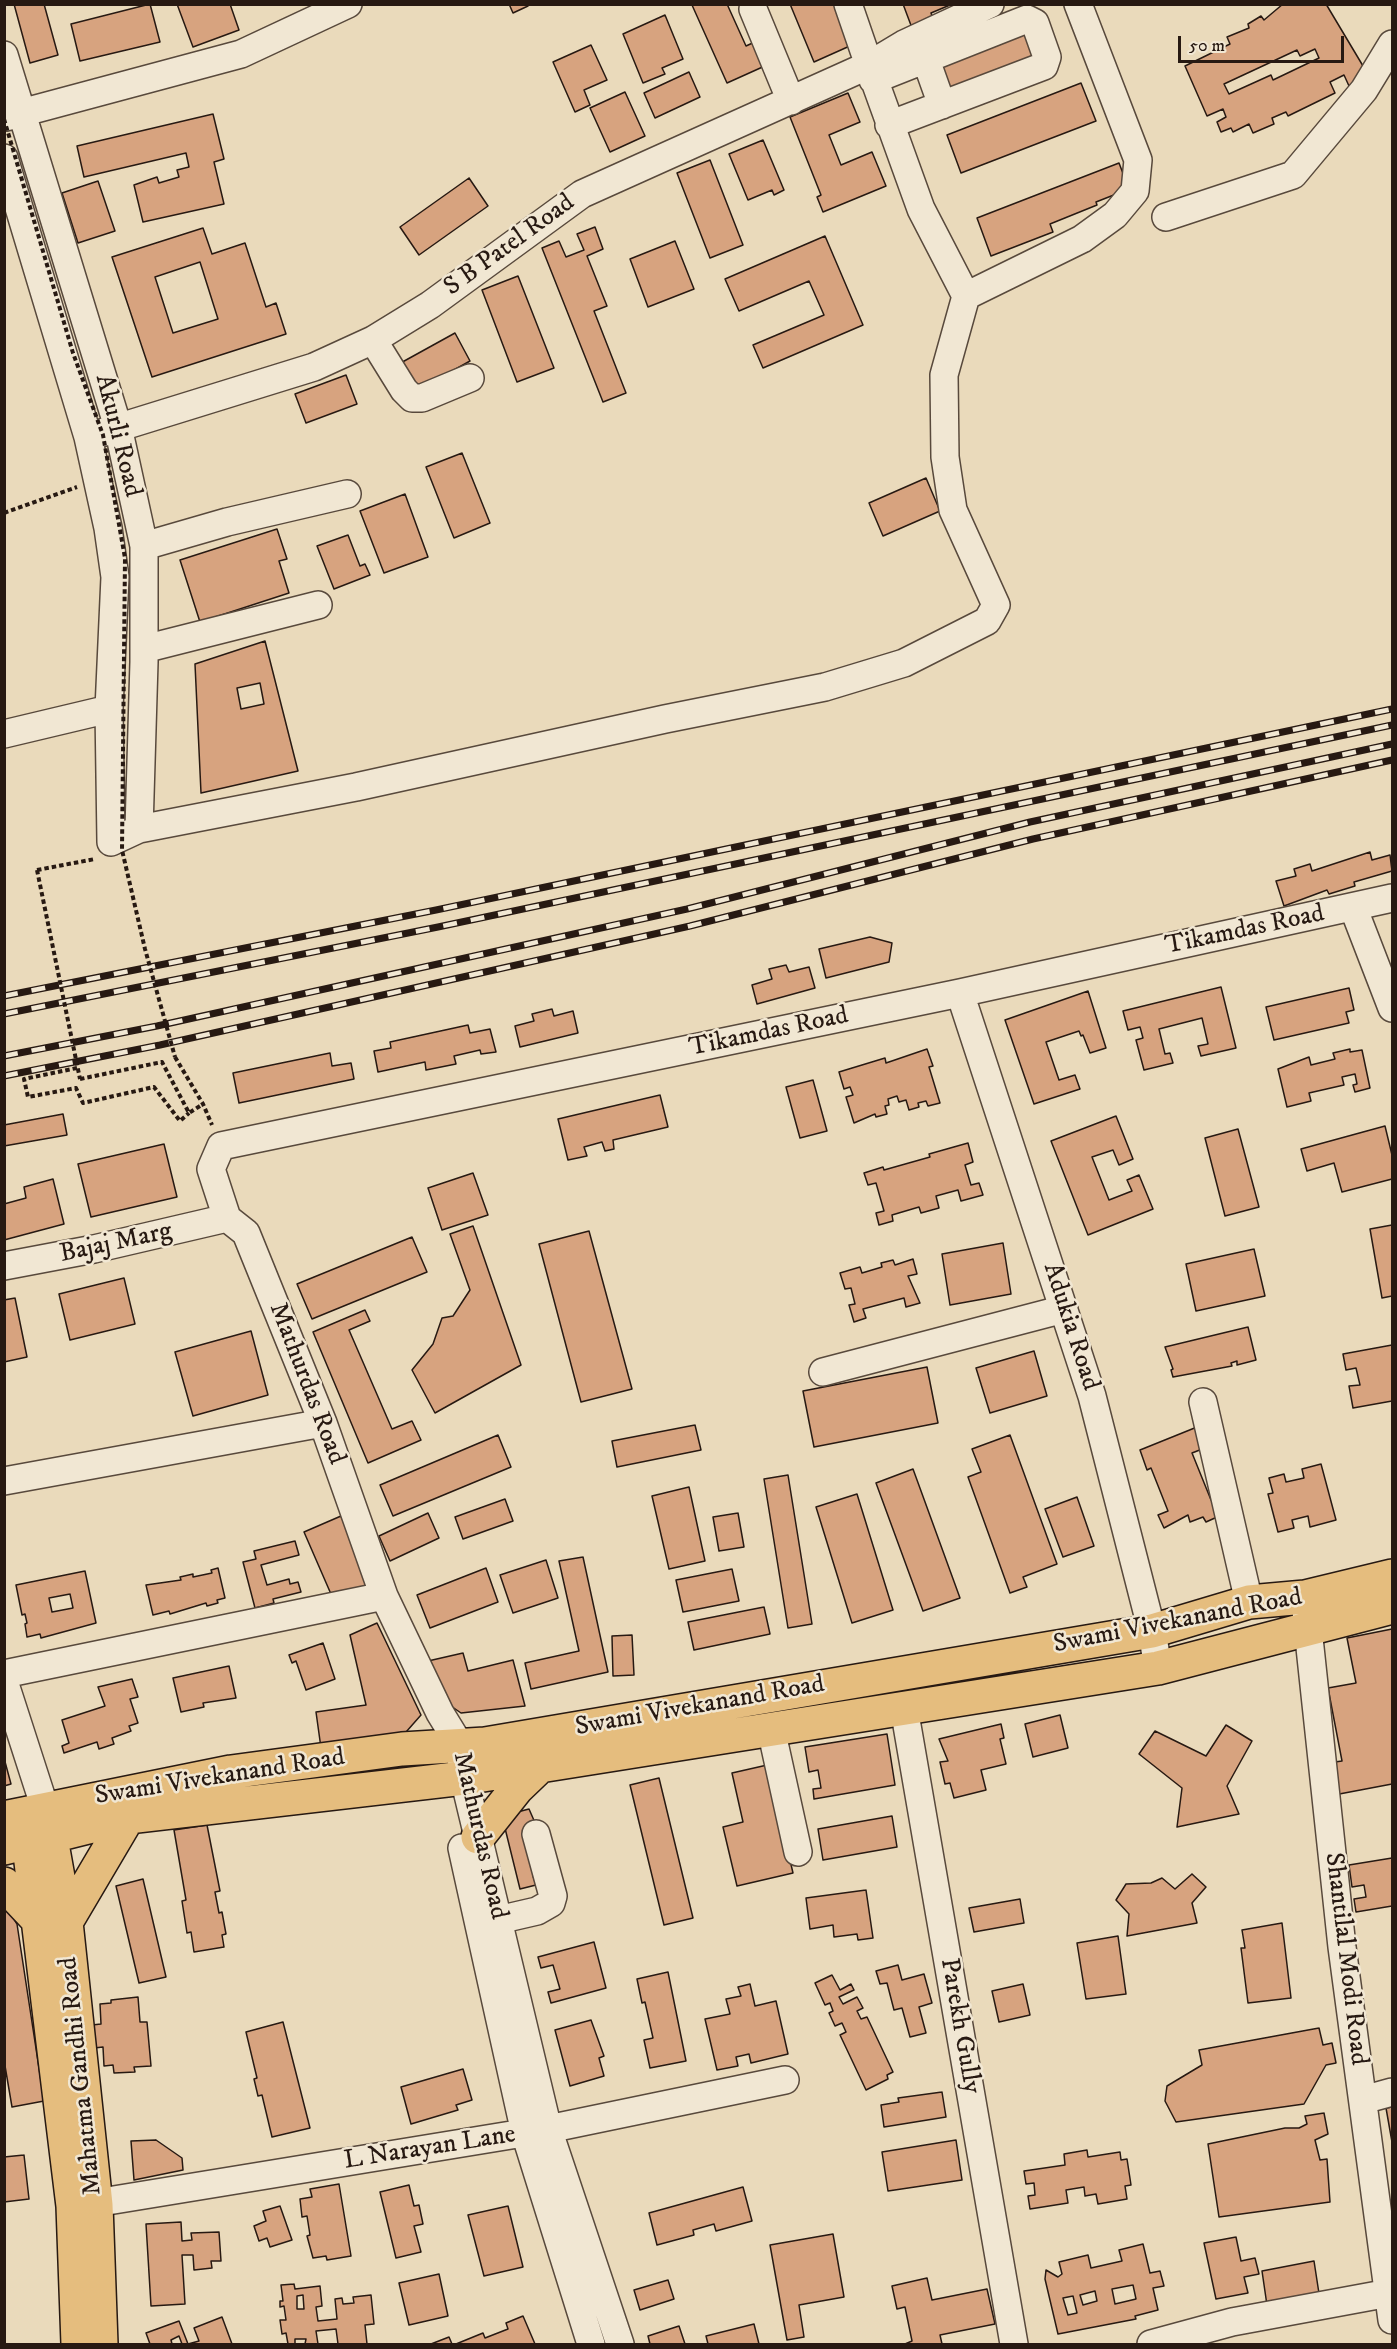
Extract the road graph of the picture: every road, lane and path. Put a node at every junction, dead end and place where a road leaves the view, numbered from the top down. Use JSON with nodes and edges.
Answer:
{"nodes":[{"id":1,"x":348,"y":4,"type":"edge"},
{"id":2,"x":848,"y":4,"type":"edge"},
{"id":3,"x":1078,"y":4,"type":"edge"},
{"id":4,"x":976,"y":7,"type":"edge"},
{"id":5,"x":753,"y":9,"type":"dead end"},
{"id":6,"x":1392,"y":45,"type":"edge"},
{"id":7,"x":4,"y":55,"type":"edge"},
{"id":8,"x":926,"y":60,"type":"junction"},
{"id":9,"x":871,"y":73,"type":"junction"},
{"id":10,"x":791,"y":101,"type":"junction"},
{"id":11,"x":942,"y":105,"type":"junction"},
{"id":12,"x":10,"y":116,"type":"edge"},
{"id":13,"x":889,"y":124,"type":"junction"},
{"id":14,"x":4,"y":158,"type":"edge"},
{"id":15,"x":1166,"y":217,"type":"dead end"},
{"id":16,"x":966,"y":296,"type":"junction"},
{"id":17,"x":373,"y":340,"type":"junction"},
{"id":18,"x":470,"y":378,"type":"dead end"},
{"id":19,"x":118,"y":428,"type":"junction"},
{"id":20,"x":88,"y":437,"type":"junction"},
{"id":21,"x":97,"y":479,"type":"junction"},
{"id":22,"x":348,"y":494,"type":"dead end"},
{"id":23,"x":4,"y":513,"type":"edge"},
{"id":24,"x":144,"y":546,"type":"junction"},
{"id":25,"x":318,"y":605,"type":"dead end"},
{"id":26,"x":144,"y":649,"type":"junction"},
{"id":27,"x":109,"y":709,"type":"junction"},
{"id":28,"x":4,"y":734,"type":"edge"},
{"id":29,"x":119,"y":844,"type":"junction"},
{"id":30,"x":1392,"y":898,"type":"edge"},
{"id":31,"x":1353,"y":907,"type":"junction"},
{"id":32,"x":960,"y":993,"type":"junction"},
{"id":33,"x":1392,"y":1008,"type":"edge"},
{"id":34,"x":77,"y":1068,"type":"junction"},
{"id":35,"x":189,"y":1113,"type":"junction"},
{"id":36,"x":227,"y":1218,"type":"junction"},
{"id":37,"x":4,"y":1266,"type":"edge"},
{"id":38,"x":1064,"y":1310,"type":"junction"},
{"id":39,"x":823,"y":1372,"type":"dead end"},
{"id":40,"x":1203,"y":1402,"type":"dead end"},
{"id":41,"x":323,"y":1423,"type":"junction"},
{"id":42,"x":4,"y":1481,"type":"edge"},
{"id":43,"x":384,"y":1596,"type":"junction"},
{"id":44,"x":1392,"y":1601,"type":"edge"},
{"id":45,"x":1249,"y":1602,"type":"junction"},
{"id":46,"x":1306,"y":1612,"type":"junction"},
{"id":47,"x":1152,"y":1631,"type":"junction"},
{"id":48,"x":1158,"y":1668,"type":"junction"},
{"id":49,"x":4,"y":1674,"type":"edge"},
{"id":50,"x":4,"y":1681,"type":"edge"},
{"id":51,"x":904,"y":1708,"type":"junction"},
{"id":52,"x":771,"y":1729,"type":"junction"},
{"id":53,"x":448,"y":1746,"type":"junction"},
{"id":54,"x":540,"y":1766,"type":"junction"},
{"id":55,"x":455,"y":1779,"type":"junction"},
{"id":56,"x":128,"y":1817,"type":"junction"},
{"id":57,"x":26,"y":1828,"type":"edge"},
{"id":58,"x":536,"y":1834,"type":"dead end"},
{"id":59,"x":478,"y":1837,"type":"junction"},
{"id":60,"x":798,"y":1852,"type":"dead end"},
{"id":61,"x":4,"y":1884,"type":"edge"},
{"id":62,"x":498,"y":1920,"type":"junction"},
{"id":63,"x":52,"y":1921,"type":"junction"},
{"id":64,"x":785,"y":2080,"type":"dead end"},
{"id":65,"x":1392,"y":2092,"type":"edge"},
{"id":66,"x":1363,"y":2100,"type":"junction"},
{"id":67,"x":536,"y":2131,"type":"junction"},
{"id":68,"x":84,"y":2206,"type":"junction"},
{"id":69,"x":1389,"y":2293,"type":"junction"},
{"id":70,"x":1392,"y":2320,"type":"edge"},
{"id":71,"x":78,"y":2344,"type":"edge"},
{"id":72,"x":101,"y":2344,"type":"edge"},
{"id":73,"x":591,"y":2344,"type":"edge"},
{"id":74,"x":620,"y":2344,"type":"edge"},
{"id":75,"x":1014,"y":2344,"type":"edge"},
{"id":76,"x":1151,"y":2344,"type":"edge"}],
"edges":[{"from":1,"to":12,"type":"street"},
{"from":2,"to":9,"type":"street"},
{"from":3,"to":16,"type":"street"},
{"from":4,"to":9,"type":"street"},
{"from":5,"to":10,"type":"street"},
{"from":6,"to":15,"type":"street"},
{"from":7,"to":12,"type":"street","name":"Akurli Road"},
{"from":8,"to":9,"type":"street"},
{"from":8,"to":11,"type":"street"},
{"from":8,"to":11,"type":"street"},
{"from":9,"to":10,"type":"street","name":"S B Patel Road"},
{"from":9,"to":13,"type":"street"},
{"from":10,"to":17,"type":"street","name":"S B Patel Road"},
{"from":11,"to":13,"type":"street"},
{"from":12,"to":19,"type":"street","name":"Akurli Road"},
{"from":12,"to":29,"type":"path","bridge":true},
{"from":13,"to":16,"type":"street"},
{"from":14,"to":20,"type":"street","name":"Akurli Road"},
{"from":16,"to":29,"type":"street"},
{"from":17,"to":18,"type":"street"},
{"from":17,"to":19,"type":"street","name":"S B Patel Road"},
{"from":19,"to":20,"type":"street","name":"S B Patel Road"},
{"from":19,"to":24,"type":"street","name":"Akurli Road"},
{"from":20,"to":21,"type":"street","name":"Akurli Road"},
{"from":21,"to":23,"type":"path"},
{"from":21,"to":27,"type":"street","name":"Akurli Road"},
{"from":22,"to":24,"type":"street"},
{"from":24,"to":26,"type":"street","name":"Akurli Road"},
{"from":25,"to":26,"type":"street"},
{"from":26,"to":29,"type":"street","name":"Akurli Road"},
{"from":27,"to":28,"type":"street"},
{"from":27,"to":29,"type":"street","name":"Akurli Road"},
{"from":29,"to":34,"type":"path","bridge":true},
{"from":29,"to":35,"type":"path","bridge":true},
{"from":30,"to":31,"type":"street","name":"Tikamdas Road"},
{"from":31,"to":32,"type":"street","name":"Tikamdas Road"},
{"from":31,"to":33,"type":"street"},
{"from":32,"to":36,"type":"street","name":"Tikamdas Road"},
{"from":32,"to":38,"type":"street","name":"Adukia Road"},
{"from":34,"to":35,"type":"path","bridge":true},
{"from":34,"to":35,"type":"path"},
{"from":36,"to":37,"type":"street","name":"Bajaj Marg"},
{"from":36,"to":41,"type":"street","name":"Mathurdas Road"},
{"from":38,"to":39,"type":"street"},
{"from":38,"to":47,"type":"street","name":"Adukia Road"},
{"from":40,"to":45,"type":"street"},
{"from":41,"to":42,"type":"street"},
{"from":41,"to":43,"type":"street","name":"Mathurdas Road"},
{"from":43,"to":49,"type":"street"},
{"from":43,"to":53,"type":"street","name":"Mathurdas Road"},
{"from":44,"to":46,"type":"main road","name":"Swami Vivekanand Road"},
{"from":45,"to":46,"type":"main road","name":"Swami Vivekanand Road"},
{"from":45,"to":47,"type":"main road","name":"Swami Vivekanand Road"},
{"from":46,"to":48,"type":"main road","name":"Swami Vivekanand Road"},
{"from":46,"to":66,"type":"street","name":"Shantilal Modi Road"},
{"from":47,"to":48,"type":"street","name":"Adukia Road"},
{"from":47,"to":53,"type":"main road","name":"Swami Vivekanand Road"},
{"from":48,"to":51,"type":"main road","name":"Swami Vivekanand Road"},
{"from":50,"to":57,"type":"street"},
{"from":51,"to":52,"type":"main road","name":"Swami Vivekanand Road"},
{"from":51,"to":75,"type":"street","name":"Parekh Gully"},
{"from":52,"to":54,"type":"main road","name":"Swami Vivekanand Road"},
{"from":52,"to":60,"type":"street"},
{"from":53,"to":55,"type":"street","name":"Mathurdas Road"},
{"from":53,"to":57,"type":"main road","name":"Swami Vivekanand Road"},
{"from":54,"to":55,"type":"main road","name":"Swami Vivekanand Road"},
{"from":54,"to":59,"type":"main road"},
{"from":55,"to":56,"type":"main road","name":"Swami Vivekanand Road"},
{"from":55,"to":59,"type":"street","name":"Mathurdas Road"},
{"from":55,"to":67,"type":"street"},
{"from":56,"to":57,"type":"main road","name":"Swami Vivekanand Road"},
{"from":56,"to":63,"type":"main road"},
{"from":57,"to":63,"type":"main road","name":"Mahatma Gandhi Road"},
{"from":58,"to":62,"type":"street"},
{"from":59,"to":62,"type":"street","name":"Mathurdas Road"},
{"from":61,"to":63,"type":"main road"},
{"from":62,"to":67,"type":"street","name":"Mathurdas Road"},
{"from":63,"to":68,"type":"main road","name":"Mahatma Gandhi Road"},
{"from":64,"to":67,"type":"street","name":"L Narayan Lane"},
{"from":65,"to":66,"type":"street"},
{"from":66,"to":69,"type":"street","name":"Shantilal Modi Road"},
{"from":67,"to":68,"type":"street","name":"L Narayan Lane"},
{"from":67,"to":73,"type":"street"},
{"from":67,"to":74,"type":"street","name":"Mathurdas Road"},
{"from":68,"to":71,"type":"main road","name":"Mahatma Gandhi Road"},
{"from":68,"to":72,"type":"main road","name":"Mahatma Gandhi Road"},
{"from":69,"to":70,"type":"street","name":"Shantilal Modi Road"},
{"from":69,"to":76,"type":"street"}]}
